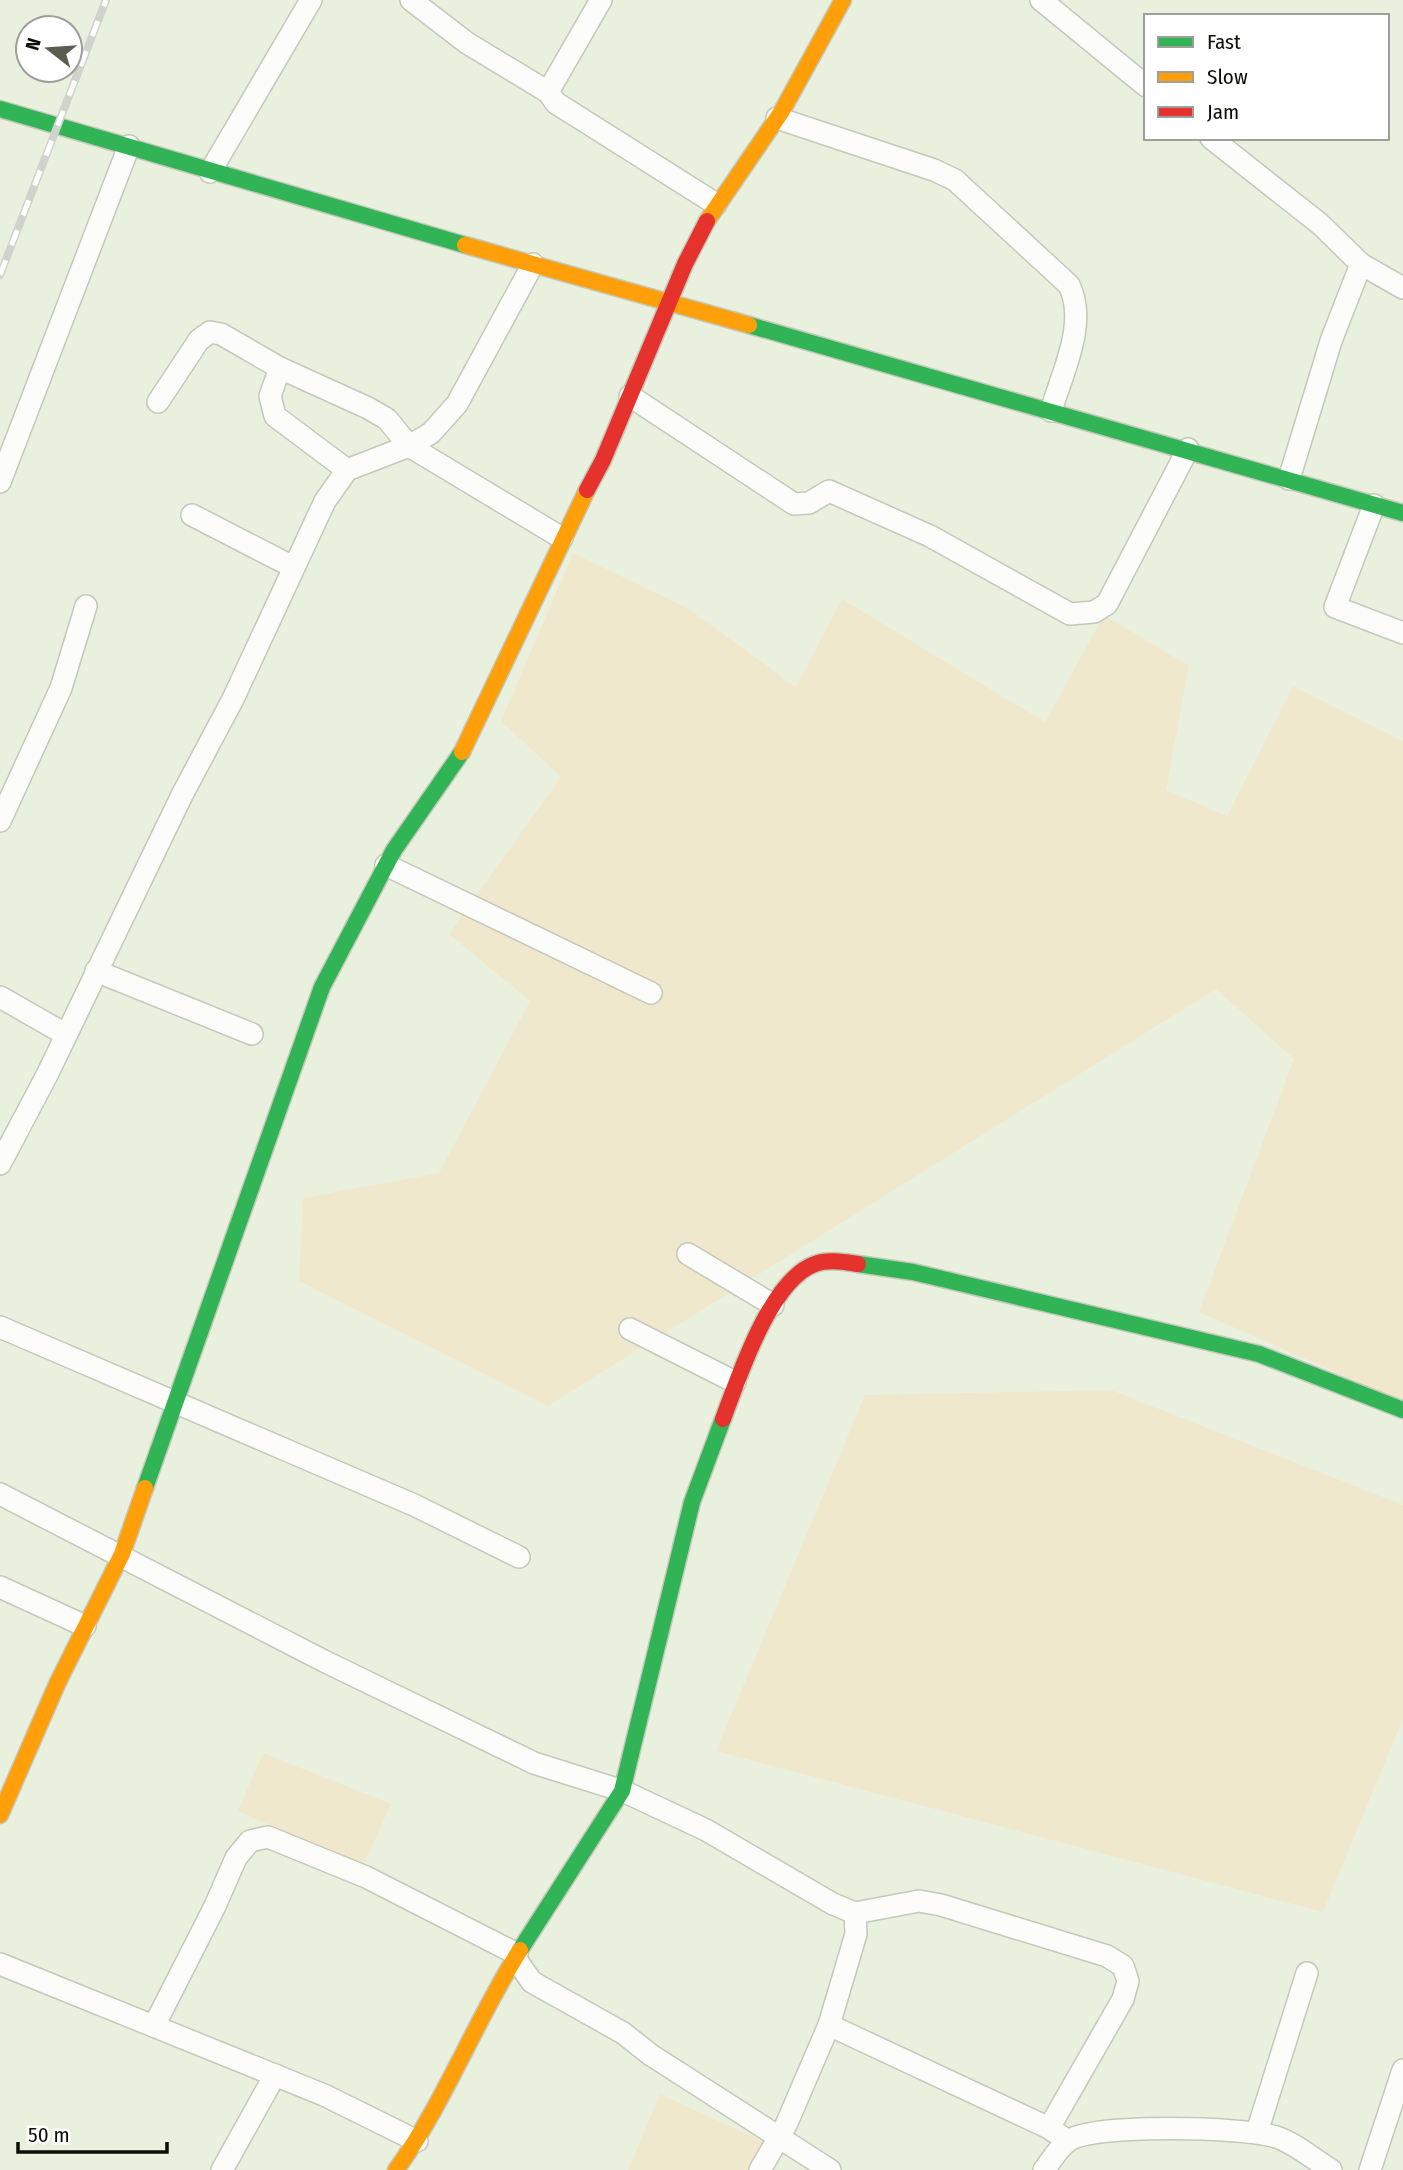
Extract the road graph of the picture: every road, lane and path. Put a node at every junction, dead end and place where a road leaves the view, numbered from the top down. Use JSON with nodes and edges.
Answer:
{"nodes":[{"id":1,"x":311,"y":0,"type":"edge"},
{"id":2,"x":411,"y":0,"type":"edge"},
{"id":3,"x":601,"y":0,"type":"edge"},
{"id":4,"x":843,"y":0,"type":"edge"},
{"id":5,"x":1041,"y":0,"type":"edge"},
{"id":6,"x":1144,"y":84,"type":"edge"},
{"id":7,"x":548,"y":93,"type":"junction"},
{"id":8,"x":0,"y":109,"type":"edge"},
{"id":9,"x":777,"y":118,"type":"junction"},
{"id":10,"x":1214,"y":140,"type":"edge"},
{"id":11,"x":129,"y":146,"type":"junction"},
{"id":12,"x":210,"y":172,"type":"junction"},
{"id":13,"x":716,"y":204,"type":"junction"},
{"id":14,"x":533,"y":264,"type":"junction"},
{"id":15,"x":1361,"y":264,"type":"junction"},
{"id":16,"x":1403,"y":288,"type":"edge"},
{"id":17,"x":670,"y":303,"type":"junction"},
{"id":18,"x":280,"y":368,"type":"junction"},
{"id":19,"x":630,"y":396,"type":"junction"},
{"id":20,"x":158,"y":402,"type":"dead end"},
{"id":21,"x":1051,"y":411,"type":"junction"},
{"id":22,"x":409,"y":446,"type":"junction"},
{"id":23,"x":1188,"y":449,"type":"junction"},
{"id":24,"x":347,"y":470,"type":"junction"},
{"id":25,"x":1289,"y":479,"type":"junction"},
{"id":26,"x":0,"y":482,"type":"edge"},
{"id":27,"x":1374,"y":505,"type":"junction"},
{"id":28,"x":1403,"y":513,"type":"edge"},
{"id":29,"x":192,"y":515,"type":"dead end"},
{"id":30,"x":562,"y":538,"type":"junction"},
{"id":31,"x":293,"y":567,"type":"junction"},
{"id":32,"x":86,"y":606,"type":"dead end"},
{"id":33,"x":1403,"y":633,"type":"edge"},
{"id":34,"x":0,"y":821,"type":"edge"},
{"id":35,"x":386,"y":865,"type":"junction"},
{"id":36,"x":96,"y":971,"type":"junction"},
{"id":37,"x":651,"y":993,"type":"dead end"},
{"id":38,"x":0,"y":997,"type":"edge"},
{"id":39,"x":65,"y":1034,"type":"junction"},
{"id":40,"x":252,"y":1034,"type":"dead end"},
{"id":41,"x":0,"y":1164,"type":"edge"},
{"id":42,"x":688,"y":1254,"type":"dead end"},
{"id":43,"x":773,"y":1305,"type":"junction"},
{"id":44,"x":0,"y":1327,"type":"edge"},
{"id":45,"x":630,"y":1329,"type":"dead end"},
{"id":46,"x":735,"y":1382,"type":"junction"},
{"id":47,"x":176,"y":1403,"type":"junction"},
{"id":48,"x":1403,"y":1410,"type":"edge"},
{"id":49,"x":0,"y":1494,"type":"edge"},
{"id":50,"x":122,"y":1554,"type":"junction"},
{"id":51,"x":519,"y":1557,"type":"dead end"},
{"id":52,"x":0,"y":1587,"type":"edge"},
{"id":53,"x":85,"y":1626,"type":"junction"},
{"id":54,"x":622,"y":1791,"type":"junction"},
{"id":55,"x":0,"y":1815,"type":"edge"},
{"id":56,"x":855,"y":1913,"type":"junction"},
{"id":57,"x":516,"y":1956,"type":"junction"},
{"id":58,"x":0,"y":1964,"type":"edge"},
{"id":59,"x":1307,"y":1973,"type":"dead end"},
{"id":60,"x":829,"y":2025,"type":"junction"},
{"id":61,"x":154,"y":2026,"type":"junction"},
{"id":62,"x":1403,"y":2070,"type":"edge"},
{"id":63,"x":275,"y":2075,"type":"junction"},
{"id":64,"x":1049,"y":2128,"type":"junction"},
{"id":65,"x":1257,"y":2132,"type":"junction"},
{"id":66,"x":779,"y":2136,"type":"junction"},
{"id":67,"x":417,"y":2141,"type":"junction"},
{"id":68,"x":1068,"y":2141,"type":"junction"},
{"id":69,"x":222,"y":2170,"type":"edge"},
{"id":70,"x":396,"y":2170,"type":"edge"},
{"id":71,"x":760,"y":2170,"type":"edge"},
{"id":72,"x":830,"y":2170,"type":"edge"},
{"id":73,"x":1044,"y":2170,"type":"edge"},
{"id":74,"x":1331,"y":2170,"type":"edge"},
{"id":75,"x":1370,"y":2170,"type":"edge"}],
"edges":[{"from":1,"to":12,"type":"street"},
{"from":2,"to":7,"type":"street"},
{"from":3,"to":7,"type":"street"},
{"from":4,"to":9,"type":"street"},
{"from":5,"to":6,"type":"street"},
{"from":7,"to":13,"type":"street"},
{"from":8,"to":11,"type":"street"},
{"from":9,"to":13,"type":"street"},
{"from":9,"to":21,"type":"street"},
{"from":10,"to":15,"type":"street"},
{"from":11,"to":12,"type":"street"},
{"from":11,"to":26,"type":"street"},
{"from":12,"to":14,"type":"street"},
{"from":13,"to":17,"type":"street"},
{"from":14,"to":17,"type":"street"},
{"from":14,"to":22,"type":"street"},
{"from":15,"to":16,"type":"street"},
{"from":15,"to":25,"type":"street"},
{"from":17,"to":19,"type":"street"},
{"from":17,"to":21,"type":"street"},
{"from":18,"to":20,"type":"street"},
{"from":18,"to":22,"type":"street"},
{"from":18,"to":24,"type":"street"},
{"from":19,"to":23,"type":"street"},
{"from":19,"to":30,"type":"street"},
{"from":21,"to":23,"type":"street"},
{"from":22,"to":24,"type":"street"},
{"from":22,"to":30,"type":"street"},
{"from":23,"to":25,"type":"street"},
{"from":24,"to":31,"type":"street"},
{"from":25,"to":27,"type":"street"},
{"from":27,"to":28,"type":"street"},
{"from":27,"to":33,"type":"street"},
{"from":29,"to":31,"type":"street"},
{"from":30,"to":35,"type":"street"},
{"from":31,"to":36,"type":"street"},
{"from":32,"to":34,"type":"street"},
{"from":35,"to":37,"type":"street"},
{"from":35,"to":47,"type":"street"},
{"from":36,"to":39,"type":"street"},
{"from":36,"to":40,"type":"street"},
{"from":38,"to":39,"type":"street"},
{"from":39,"to":41,"type":"street"},
{"from":42,"to":43,"type":"street"},
{"from":43,"to":46,"type":"street"},
{"from":43,"to":48,"type":"street"},
{"from":44,"to":47,"type":"street"},
{"from":45,"to":46,"type":"street"},
{"from":46,"to":54,"type":"street"},
{"from":47,"to":50,"type":"street"},
{"from":47,"to":51,"type":"street"},
{"from":49,"to":50,"type":"street"},
{"from":50,"to":53,"type":"street"},
{"from":50,"to":54,"type":"street"},
{"from":52,"to":53,"type":"street"},
{"from":53,"to":55,"type":"street"},
{"from":54,"to":56,"type":"street"},
{"from":54,"to":57,"type":"street"},
{"from":56,"to":60,"type":"street"},
{"from":56,"to":64,"type":"street"},
{"from":57,"to":61,"type":"street"},
{"from":57,"to":66,"type":"street"},
{"from":57,"to":67,"type":"street"},
{"from":58,"to":61,"type":"street"},
{"from":59,"to":65,"type":"street"},
{"from":60,"to":64,"type":"street"},
{"from":60,"to":66,"type":"street"},
{"from":61,"to":63,"type":"street"},
{"from":62,"to":75,"type":"street"},
{"from":63,"to":67,"type":"street"},
{"from":63,"to":69,"type":"street"},
{"from":64,"to":68,"type":"street"},
{"from":65,"to":68,"type":"street"},
{"from":65,"to":74,"type":"street"},
{"from":66,"to":71,"type":"street"},
{"from":66,"to":72,"type":"street"},
{"from":67,"to":70,"type":"street"},
{"from":68,"to":73,"type":"street"}]}
